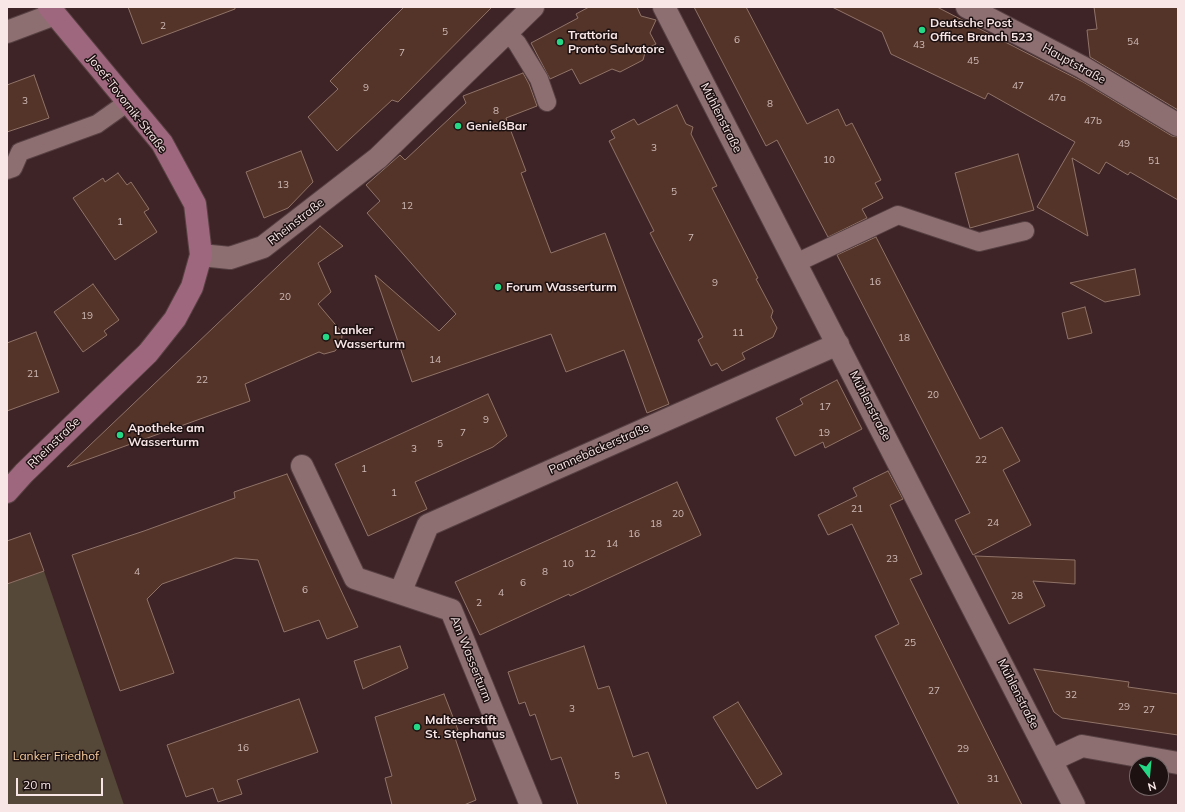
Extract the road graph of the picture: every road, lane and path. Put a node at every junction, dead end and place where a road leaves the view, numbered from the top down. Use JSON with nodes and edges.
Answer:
{"nodes":[{"id":1,"x":533,"y":7,"type":"edge"},
{"id":2,"x":664,"y":7,"type":"edge"},
{"id":3,"x":967,"y":7,"type":"edge"},
{"id":4,"x":52,"y":11,"type":"edge"},
{"id":5,"x":7,"y":32,"type":"edge"},
{"id":6,"x":506,"y":32,"type":"junction"},
{"id":7,"x":128,"y":102,"type":"junction"},
{"id":8,"x":547,"y":102,"type":"dead end"},
{"id":9,"x":1178,"y":125,"type":"edge"},
{"id":10,"x":7,"y":170,"type":"edge"},
{"id":11,"x":1025,"y":231,"type":"dead end"},
{"id":12,"x":201,"y":256,"type":"junction"},
{"id":13,"x":796,"y":263,"type":"junction"},
{"id":14,"x":838,"y":344,"type":"junction"},
{"id":15,"x":302,"y":466,"type":"dead end"},
{"id":16,"x":7,"y":492,"type":"edge"},
{"id":17,"x":400,"y":593,"type":"junction"},
{"id":18,"x":1052,"y":760,"type":"junction"},
{"id":19,"x":1178,"y":763,"type":"edge"},
{"id":20,"x":531,"y":805,"type":"edge"},
{"id":21,"x":1074,"y":805,"type":"edge"}],
"edges":[{"from":1,"to":6,"type":"street","name":"Rheinstraße"},
{"from":2,"to":13,"type":"street","name":"Mühlenstraße"},
{"from":3,"to":9,"type":"street","name":"Hauptstraße"},
{"from":4,"to":5,"type":"street"},
{"from":4,"to":7,"type":"street","name":"Josef-Tovornik-Straße"},
{"from":6,"to":8,"type":"lane"},
{"from":6,"to":12,"type":"street","name":"Rheinstraße"},
{"from":7,"to":10,"type":"lane"},
{"from":7,"to":12,"type":"street","name":"Josef-Tovornik-Straße"},
{"from":11,"to":13,"type":"lane"},
{"from":12,"to":16,"type":"street","name":"Rheinstraße"},
{"from":13,"to":14,"type":"street","name":"Mühlenstraße"},
{"from":14,"to":17,"type":"street","name":"Pannebäckerstraße"},
{"from":14,"to":18,"type":"street","name":"Mühlenstraße"},
{"from":15,"to":17,"type":"street","name":"Am Wasserturm"},
{"from":17,"to":20,"type":"street","name":"Am Wasserturm"},
{"from":18,"to":19,"type":"street"},
{"from":18,"to":21,"type":"street","name":"Mühlenstraße"}]}
